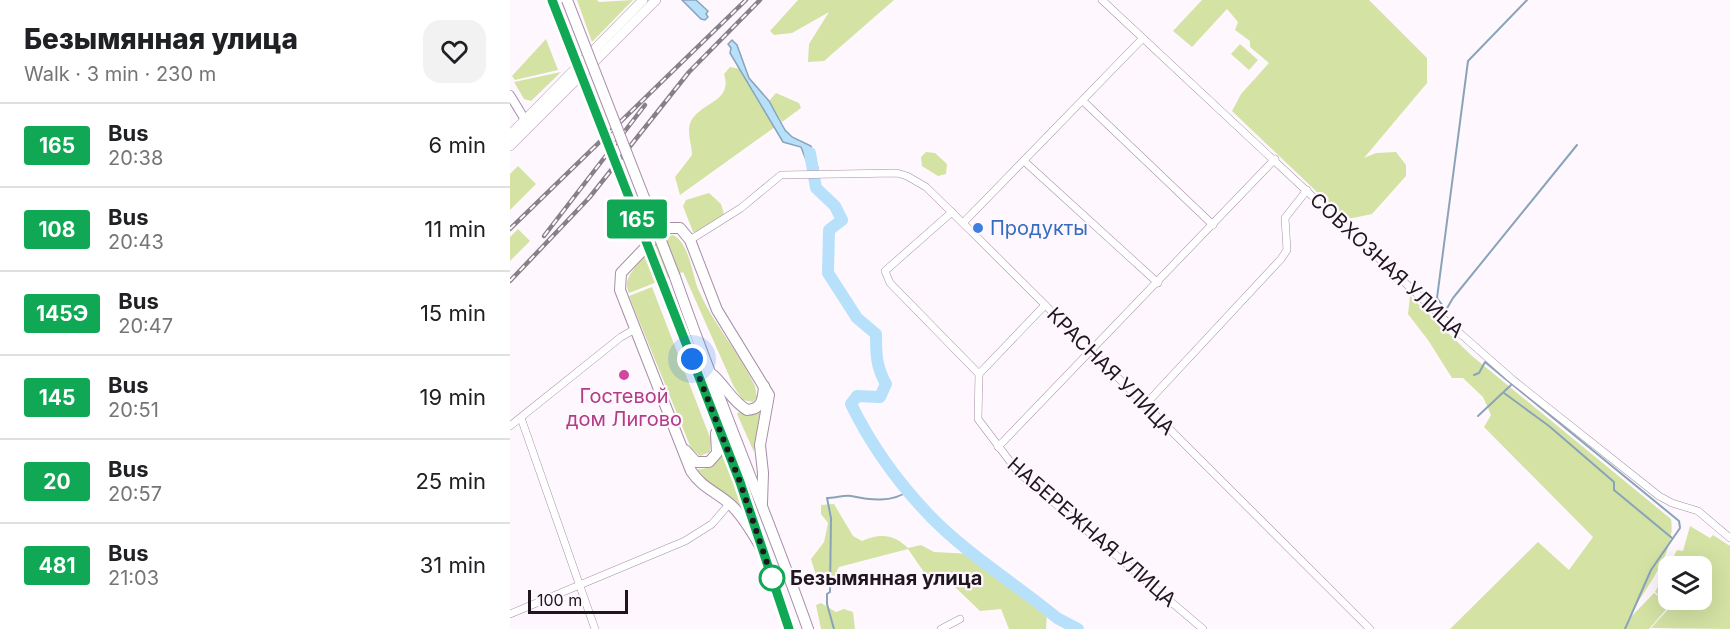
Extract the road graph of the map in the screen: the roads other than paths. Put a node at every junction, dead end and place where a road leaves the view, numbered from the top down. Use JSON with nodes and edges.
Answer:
{"nodes":[{"id":1,"x":552,"y":0,"type":"edge"},
{"id":2,"x":567,"y":0,"type":"edge"},
{"id":3,"x":643,"y":0,"type":"edge"},
{"id":4,"x":656,"y":0,"type":"edge"},
{"id":5,"x":1102,"y":0,"type":"edge"},
{"id":6,"x":1142,"y":39,"type":"junction"},
{"id":7,"x":510,"y":95,"type":"edge"},
{"id":8,"x":1083,"y":101,"type":"junction"},
{"id":9,"x":527,"y":123,"type":"junction"},
{"id":10,"x":510,"y":135,"type":"edge"},
{"id":11,"x":510,"y":146,"type":"edge"},
{"id":12,"x":1275,"y":159,"type":"junction"},
{"id":13,"x":1024,"y":161,"type":"junction"},
{"id":14,"x":1307,"y":190,"type":"junction"},
{"id":15,"x":952,"y":212,"type":"junction"},
{"id":16,"x":963,"y":223,"type":"junction"},
{"id":17,"x":1213,"y":225,"type":"junction"},
{"id":18,"x":690,"y":240,"type":"junction"},
{"id":19,"x":1158,"y":283,"type":"junction"},
{"id":20,"x":1045,"y":305,"type":"junction"},
{"id":21,"x":631,"y":331,"type":"junction"},
{"id":22,"x":1090,"y":352,"type":"junction"},
{"id":23,"x":710,"y":373,"type":"junction"},
{"id":24,"x":979,"y":374,"type":"junction"},
{"id":25,"x":764,"y":386,"type":"junction"},
{"id":26,"x":1144,"y":405,"type":"junction"},
{"id":27,"x":712,"y":412,"type":"junction"},
{"id":28,"x":521,"y":418,"type":"junction"},
{"id":29,"x":510,"y":426,"type":"edge"},
{"id":30,"x":681,"y":445,"type":"junction"},
{"id":31,"x":998,"y":447,"type":"junction"},
{"id":32,"x":730,"y":503,"type":"junction"},
{"id":33,"x":762,"y":503,"type":"junction"},
{"id":34,"x":1730,"y":538,"type":"edge"},
{"id":35,"x":762,"y":549,"type":"junction"},
{"id":36,"x":579,"y":585,"type":"junction"},
{"id":37,"x":510,"y":614,"type":"edge"},
{"id":38,"x":960,"y":619,"type":"dead end"},
{"id":39,"x":595,"y":629,"type":"edge"},
{"id":40,"x":789,"y":629,"type":"edge"},
{"id":41,"x":808,"y":629,"type":"edge"},
{"id":42,"x":941,"y":629,"type":"edge"},
{"id":43,"x":1203,"y":629,"type":"edge"},
{"id":44,"x":1370,"y":629,"type":"edge"}],
"edges":[{"from":1,"to":27,"type":"main road","bridge":true},
{"from":2,"to":23,"type":"main road","bridge":true},
{"from":3,"to":9,"type":"main road"},
{"from":4,"to":9,"type":"main road"},
{"from":5,"to":6,"type":"street","name":"СОВХОЗНАЯ УЛИЦА"},
{"from":6,"to":8,"type":"street"},
{"from":6,"to":12,"type":"street","name":"СОВХОЗНАЯ УЛИЦА"},
{"from":7,"to":9,"type":"street"},
{"from":8,"to":13,"type":"street"},
{"from":8,"to":17,"type":"street"},
{"from":9,"to":10,"type":"main road"},
{"from":9,"to":11,"type":"main road"},
{"from":12,"to":14,"type":"street","name":"СОВХОЗНАЯ УЛИЦА"},
{"from":12,"to":17,"type":"street"},
{"from":13,"to":16,"type":"street"},
{"from":13,"to":19,"type":"street"},
{"from":14,"to":26,"type":"street"},
{"from":14,"to":34,"type":"street","name":"СОВХОЗНАЯ УЛИЦА"},
{"from":15,"to":16,"type":"street","name":"КРАСНАЯ УЛИЦА"},
{"from":15,"to":18,"type":"street","name":"КРАСНАЯ УЛИЦА"},
{"from":15,"to":24,"type":"street"},
{"from":16,"to":20,"type":"street","name":"КРАСНАЯ УЛИЦА"},
{"from":17,"to":19,"type":"street"},
{"from":18,"to":21,"type":"main road"},
{"from":18,"to":25,"type":"main road"},
{"from":19,"to":22,"type":"street"},
{"from":20,"to":22,"type":"street","name":"КРАСНАЯ УЛИЦА"},
{"from":20,"to":24,"type":"street"},
{"from":21,"to":28,"type":"street"},
{"from":21,"to":30,"type":"main road"},
{"from":22,"to":26,"type":"street","name":"КРАСНАЯ УЛИЦА"},
{"from":22,"to":31,"type":"street"},
{"from":23,"to":25,"type":"main road"},
{"from":23,"to":33,"type":"main road"},
{"from":24,"to":31,"type":"street","name":"НАБЕРЕЖНАЯ УЛИЦА"},
{"from":25,"to":33,"type":"main road"},
{"from":26,"to":44,"type":"street","name":"КРАСНАЯ УЛИЦА"},
{"from":27,"to":30,"type":"main road"},
{"from":27,"to":35,"type":"main road"},
{"from":28,"to":29,"type":"street"},
{"from":28,"to":36,"type":"street"},
{"from":30,"to":32,"type":"main road"},
{"from":31,"to":43,"type":"street","name":"НАБЕРЕЖНАЯ УЛИЦА"},
{"from":32,"to":35,"type":"main road"},
{"from":32,"to":36,"type":"street"},
{"from":33,"to":41,"type":"main road"},
{"from":35,"to":40,"type":"main road"},
{"from":36,"to":37,"type":"street"},
{"from":36,"to":39,"type":"street"},
{"from":38,"to":42,"type":"street"}]}
